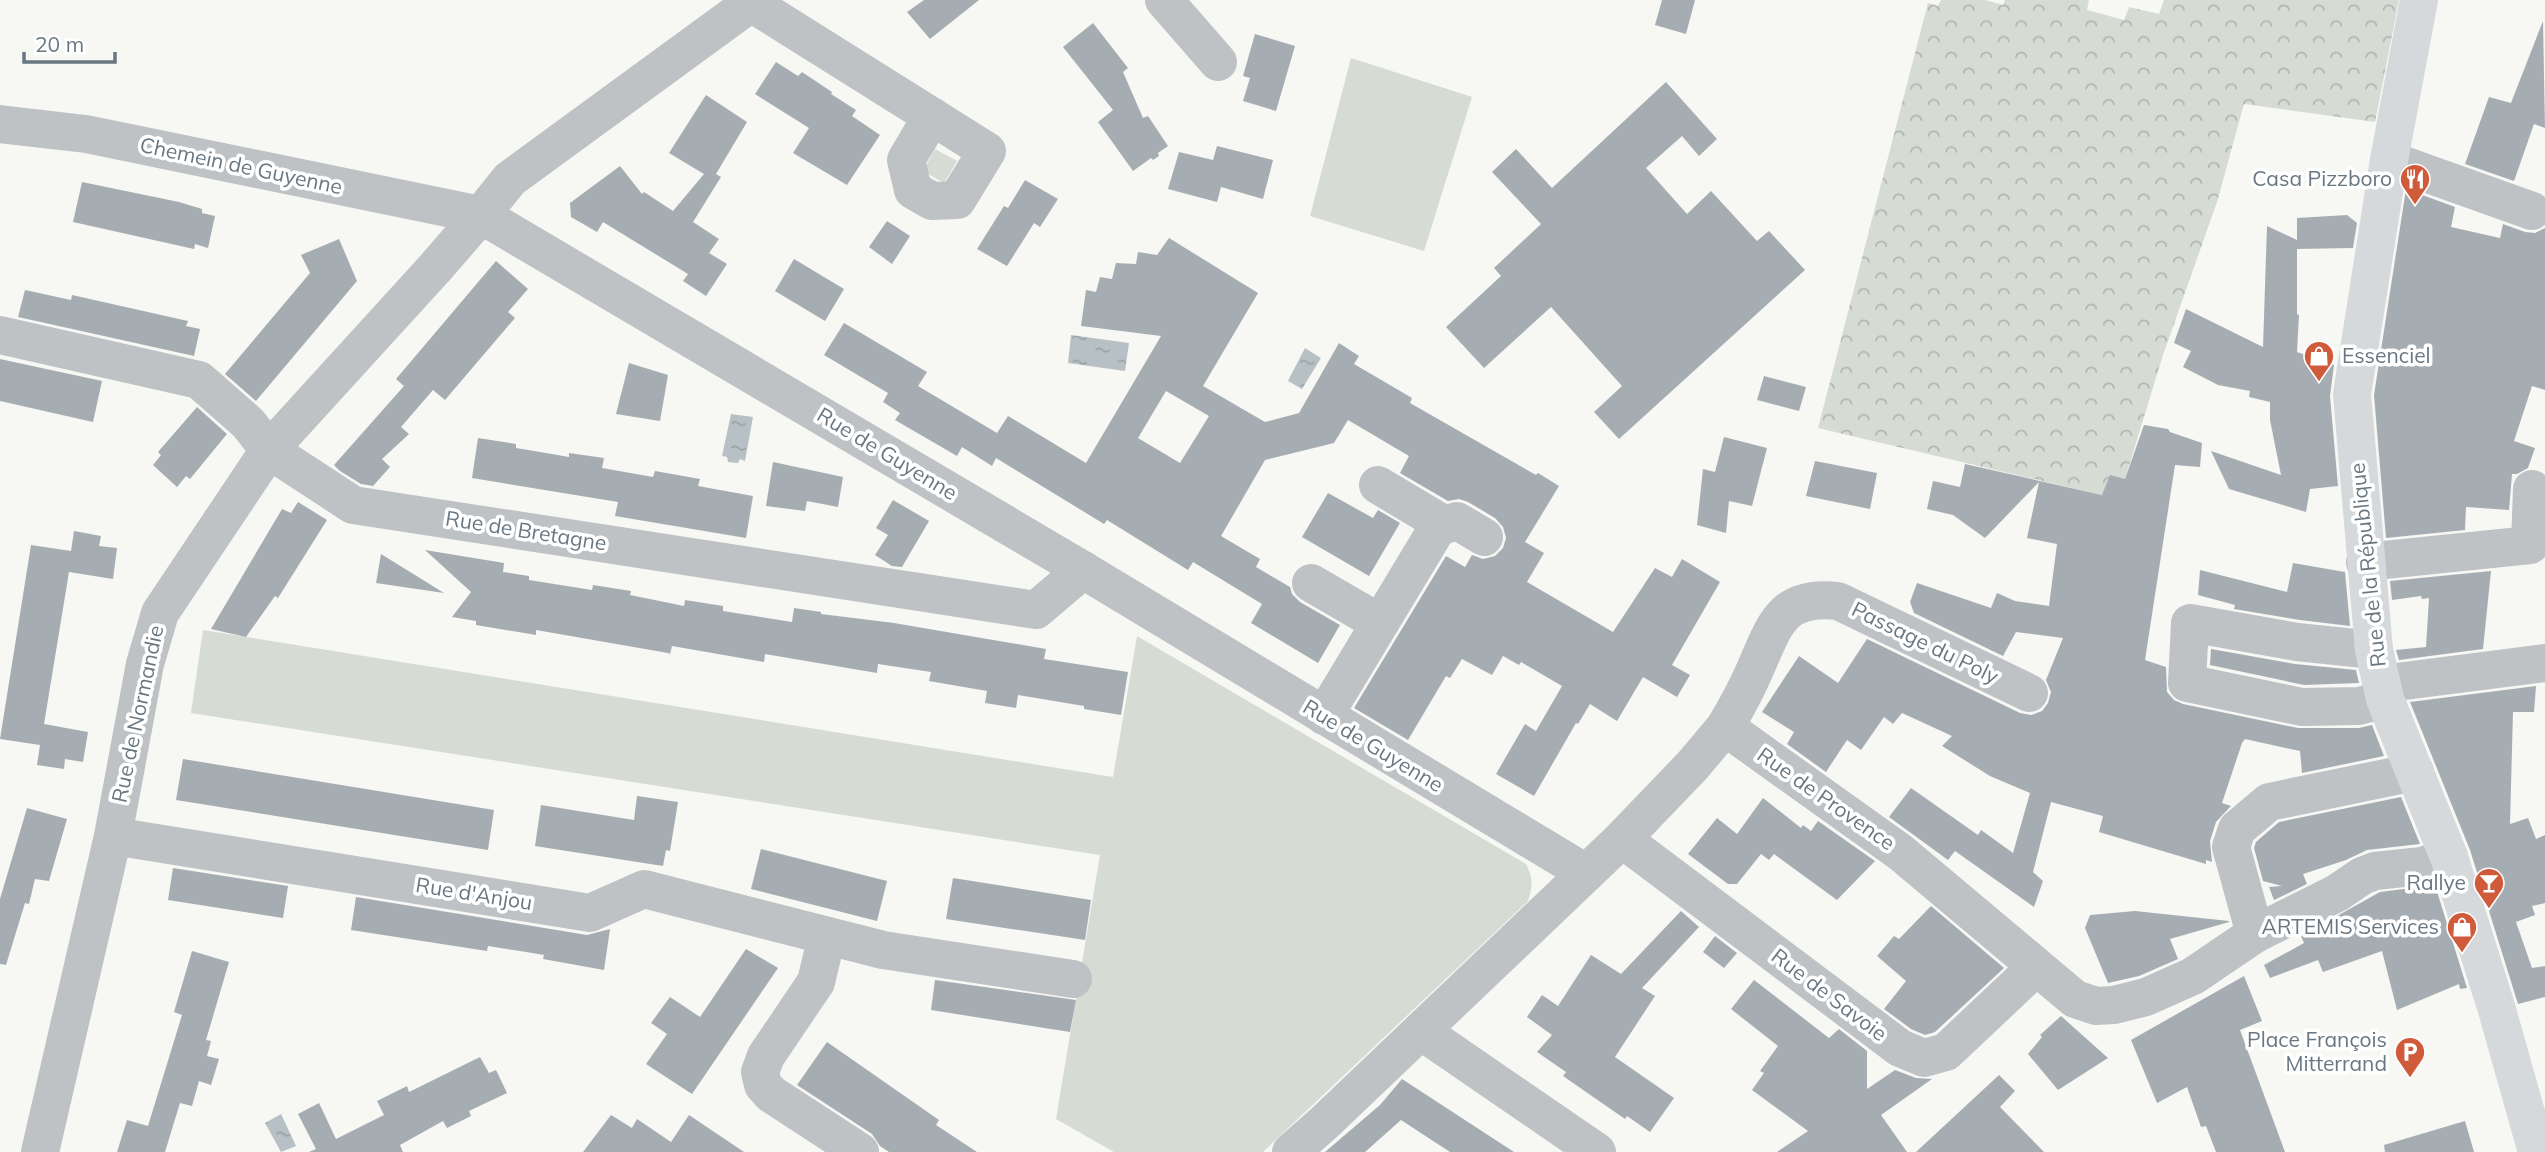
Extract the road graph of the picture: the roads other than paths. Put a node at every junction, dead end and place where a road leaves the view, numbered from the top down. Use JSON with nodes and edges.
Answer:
{"nodes":[{"id":1,"x":1164,"y":0,"type":"edge"},
{"id":2,"x":2419,"y":0,"type":"edge"},
{"id":3,"x":753,"y":1,"type":"edge"},
{"id":4,"x":1218,"y":62,"type":"dead end"},
{"id":5,"x":932,"y":116,"type":"dead end"},
{"id":6,"x":0,"y":124,"type":"edge"},
{"id":7,"x":2389,"y":160,"type":"junction"},
{"id":8,"x":2532,"y":211,"type":"dead end"},
{"id":9,"x":481,"y":215,"type":"junction"},
{"id":10,"x":0,"y":335,"type":"edge"},
{"id":11,"x":269,"y":450,"type":"junction"},
{"id":12,"x":1378,"y":485,"type":"dead end"},
{"id":13,"x":2532,"y":489,"type":"dead end"},
{"id":14,"x":1441,"y":523,"type":"junction"},
{"id":15,"x":1484,"y":537,"type":"dead end"},
{"id":16,"x":2365,"y":562,"type":"junction"},
{"id":17,"x":1083,"y":570,"type":"junction"},
{"id":18,"x":1311,"y":583,"type":"dead end"},
{"id":19,"x":1380,"y":623,"type":"junction"},
{"id":20,"x":2545,"y":663,"type":"edge"},
{"id":21,"x":2380,"y":678,"type":"junction"},
{"id":22,"x":2029,"y":693,"type":"dead end"},
{"id":23,"x":1324,"y":716,"type":"junction"},
{"id":24,"x":1725,"y":727,"type":"junction"},
{"id":25,"x":2415,"y":772,"type":"junction"},
{"id":26,"x":113,"y":836,"type":"junction"},
{"id":27,"x":1622,"y":839,"type":"junction"},
{"id":28,"x":2449,"y":857,"type":"junction"},
{"id":29,"x":1586,"y":873,"type":"junction"},
{"id":30,"x":2255,"y":934,"type":"junction"},
{"id":31,"x":827,"y":936,"type":"junction"},
{"id":32,"x":2035,"y":968,"type":"junction"},
{"id":33,"x":1073,"y":979,"type":"dead end"},
{"id":34,"x":1421,"y":1031,"type":"junction"},
{"id":35,"x":40,"y":1152,"type":"edge"},
{"id":36,"x":860,"y":1152,"type":"edge"},
{"id":37,"x":1291,"y":1152,"type":"edge"},
{"id":38,"x":1597,"y":1152,"type":"edge"},
{"id":39,"x":2537,"y":1152,"type":"edge"}],
"edges":[{"from":1,"to":4,"type":"street"},
{"from":2,"to":7,"type":"main road","name":"Rue de la République"},
{"from":3,"to":5,"type":"street"},
{"from":3,"to":9,"type":"street"},
{"from":6,"to":9,"type":"street","name":"Chemein de Guyenne"},
{"from":7,"to":8,"type":"street"},
{"from":7,"to":16,"type":"main road","name":"Rue de la République"},
{"from":9,"to":11,"type":"street","name":"Rue de Normandie"},
{"from":9,"to":17,"type":"street","name":"Rue de Guyenne"},
{"from":10,"to":11,"type":"street","name":"Rue de Bretagne"},
{"from":11,"to":17,"type":"street","name":"Rue de Bretagne"},
{"from":11,"to":26,"type":"street","name":"Rue de Normandie"},
{"from":12,"to":14,"type":"street"},
{"from":13,"to":16,"type":"street"},
{"from":14,"to":15,"type":"street"},
{"from":14,"to":19,"type":"street"},
{"from":16,"to":21,"type":"main road","name":"Rue de la République"},
{"from":17,"to":23,"type":"street","name":"Rue de Guyenne"},
{"from":18,"to":19,"type":"street"},
{"from":19,"to":23,"type":"street"},
{"from":20,"to":21,"type":"street"},
{"from":21,"to":25,"type":"main road","name":"Rue de la République"},
{"from":22,"to":24,"type":"street","name":"Passage du Poly"},
{"from":23,"to":29,"type":"street","name":"Rue de Guyenne"},
{"from":24,"to":27,"type":"street"},
{"from":24,"to":32,"type":"street","name":"Rue de Provence"},
{"from":25,"to":28,"type":"main road","name":"Rue de la République"},
{"from":25,"to":30,"type":"street"},
{"from":26,"to":31,"type":"street","name":"Rue d'Anjou"},
{"from":26,"to":35,"type":"street","name":"Rue de Normandie"},
{"from":27,"to":29,"type":"street"},
{"from":27,"to":32,"type":"street","name":"Rue de Savoie"},
{"from":28,"to":30,"type":"street","name":"Rue de Provence"},
{"from":28,"to":39,"type":"main road","name":"Rue de la République"},
{"from":29,"to":34,"type":"street"},
{"from":30,"to":32,"type":"street","name":"Rue de Provence"},
{"from":31,"to":33,"type":"street","name":"Rue d'Anjou"},
{"from":31,"to":36,"type":"street"},
{"from":34,"to":37,"type":"street"},
{"from":34,"to":38,"type":"street"}]}
